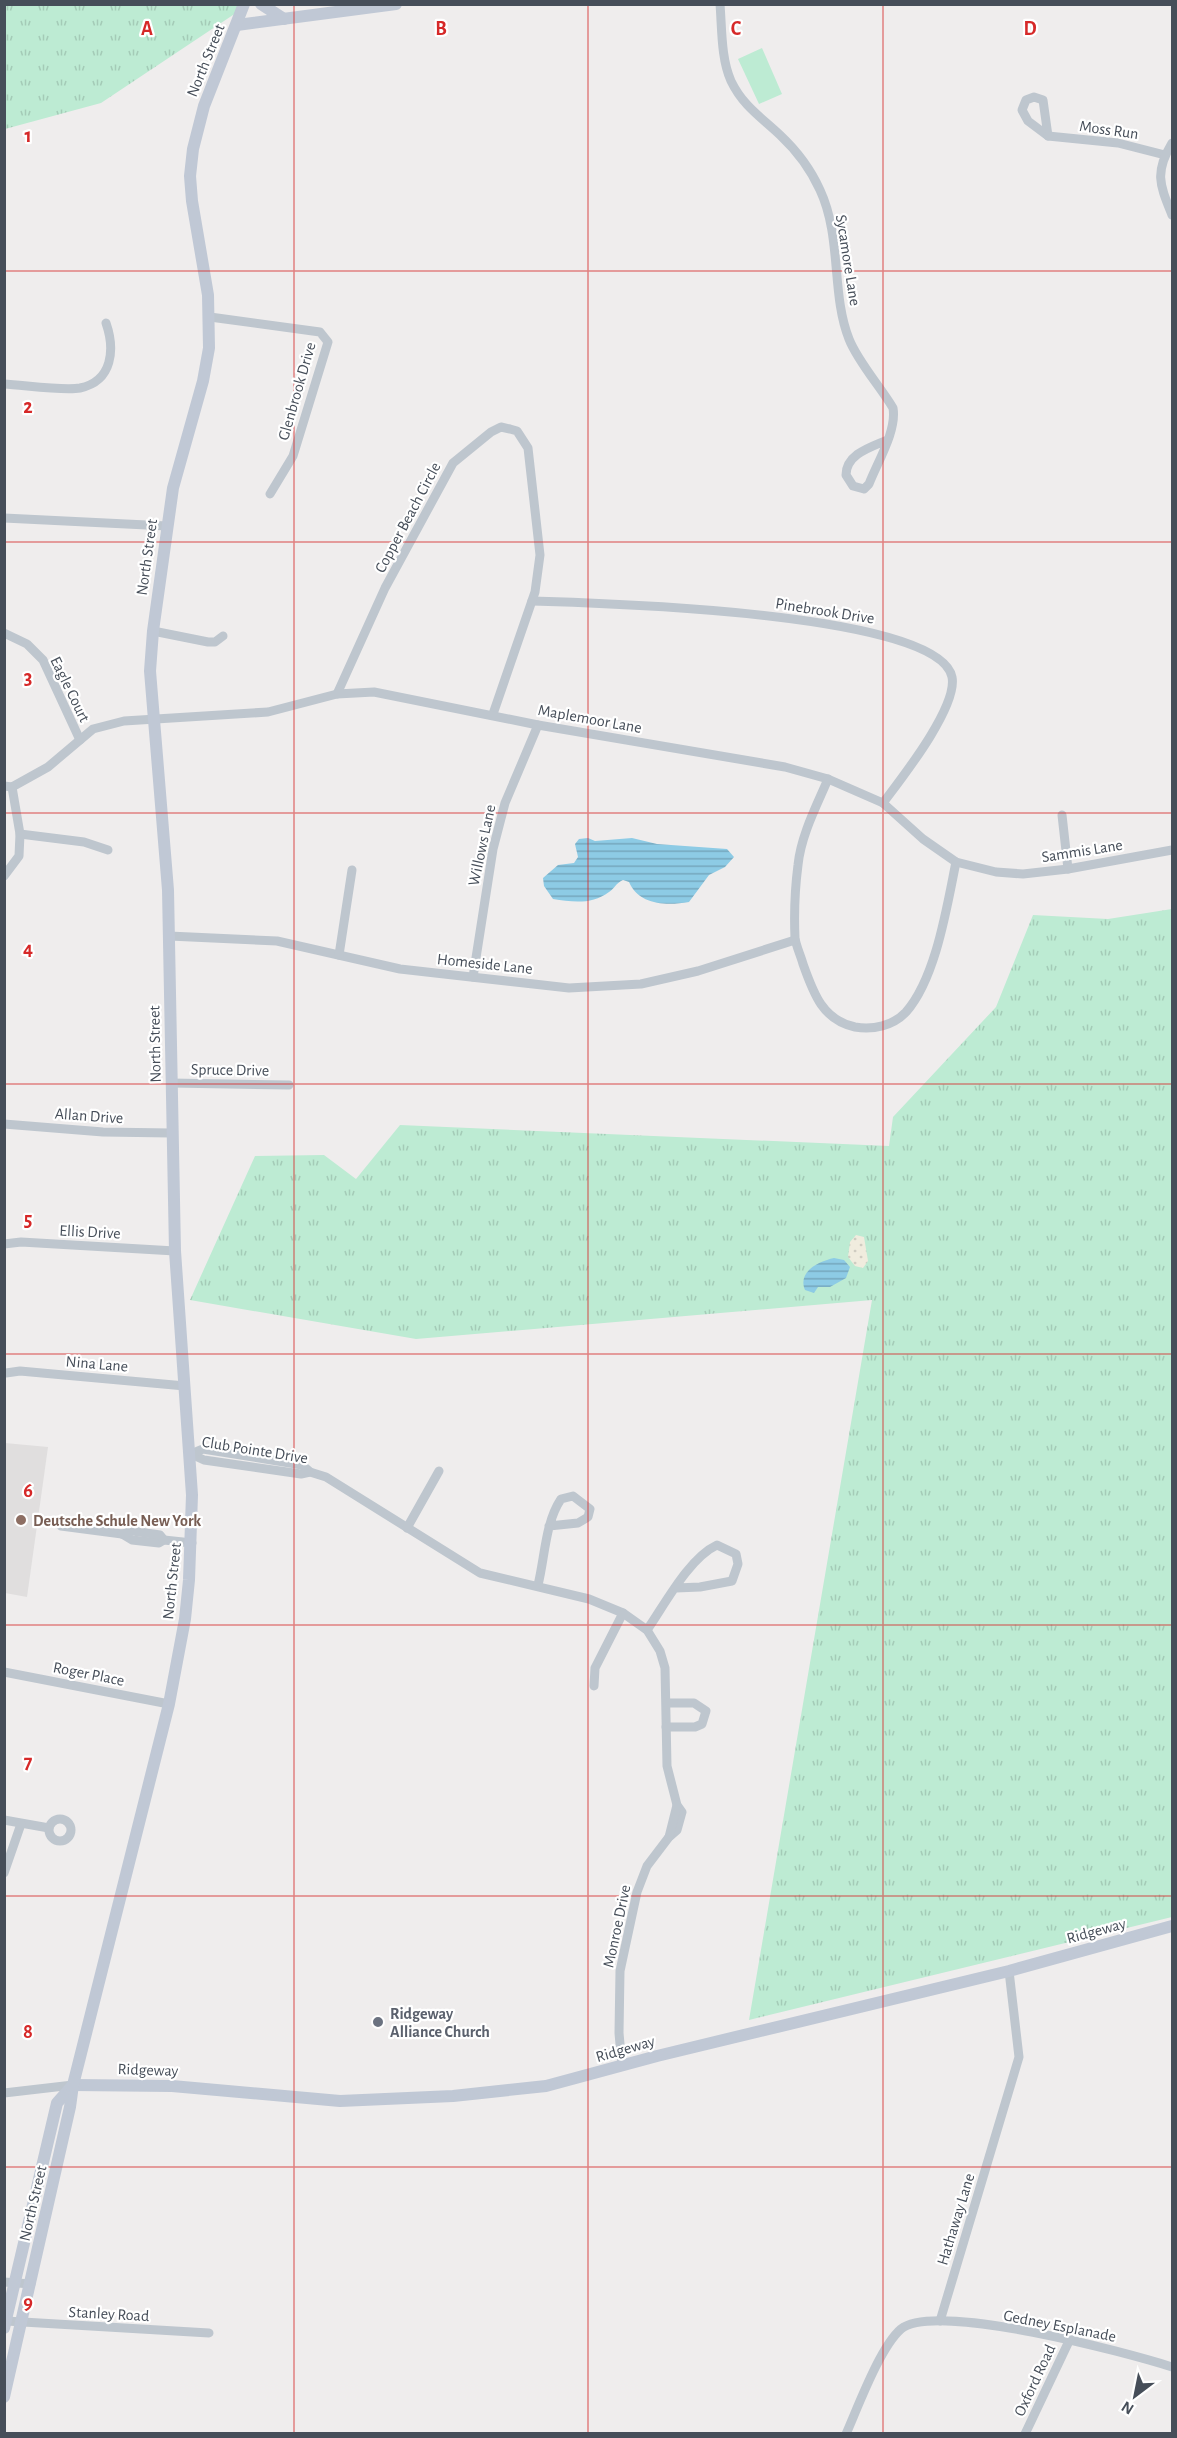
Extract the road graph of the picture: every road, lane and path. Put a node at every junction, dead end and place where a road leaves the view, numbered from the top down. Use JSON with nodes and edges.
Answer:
{"nodes":[{"id":1,"x":244,"y":4,"type":"edge"},
{"id":2,"x":261,"y":4,"type":"edge"},
{"id":3,"x":720,"y":4,"type":"edge"},
{"id":4,"x":396,"y":5,"type":"edge"},
{"id":5,"x":285,"y":20,"type":"junction"},
{"id":6,"x":237,"y":25,"type":"junction"},
{"id":7,"x":1048,"y":135,"type":"dead end"},
{"id":8,"x":1173,"y":143,"type":"edge"},
{"id":9,"x":1165,"y":155,"type":"junction"},
{"id":10,"x":1173,"y":215,"type":"edge"},
{"id":11,"x":210,"y":317,"type":"junction"},
{"id":12,"x":106,"y":323,"type":"dead end"},
{"id":13,"x":4,"y":384,"type":"edge"},
{"id":14,"x":887,"y":440,"type":"junction"},
{"id":15,"x":270,"y":494,"type":"dead end"},
{"id":16,"x":4,"y":518,"type":"edge"},
{"id":17,"x":167,"y":526,"type":"junction"},
{"id":18,"x":532,"y":601,"type":"junction"},
{"id":19,"x":153,"y":631,"type":"junction"},
{"id":20,"x":4,"y":633,"type":"edge"},
{"id":21,"x":223,"y":636,"type":"dead end"},
{"id":22,"x":337,"y":694,"type":"junction"},
{"id":23,"x":493,"y":714,"type":"junction"},
{"id":24,"x":152,"y":718,"type":"junction"},
{"id":25,"x":538,"y":725,"type":"junction"},
{"id":26,"x":80,"y":740,"type":"junction"},
{"id":27,"x":828,"y":779,"type":"junction"},
{"id":28,"x":8,"y":787,"type":"edge"},
{"id":29,"x":883,"y":803,"type":"junction"},
{"id":30,"x":1062,"y":815,"type":"dead end"},
{"id":31,"x":20,"y":834,"type":"junction"},
{"id":32,"x":108,"y":850,"type":"dead end"},
{"id":33,"x":1173,"y":850,"type":"edge"},
{"id":34,"x":956,"y":862,"type":"junction"},
{"id":35,"x":1068,"y":869,"type":"junction"},
{"id":36,"x":352,"y":870,"type":"dead end"},
{"id":37,"x":996,"y":872,"type":"joint"},
{"id":38,"x":4,"y":876,"type":"edge"},
{"id":39,"x":169,"y":936,"type":"junction"},
{"id":40,"x":795,"y":940,"type":"junction"},
{"id":41,"x":339,"y":955,"type":"junction"},
{"id":42,"x":473,"y":977,"type":"junction"},
{"id":43,"x":171,"y":1083,"type":"junction"},
{"id":44,"x":289,"y":1084,"type":"dead end"},
{"id":45,"x":4,"y":1124,"type":"edge"},
{"id":46,"x":171,"y":1133,"type":"junction"},
{"id":47,"x":4,"y":1244,"type":"edge"},
{"id":48,"x":175,"y":1251,"type":"junction"},
{"id":49,"x":5,"y":1373,"type":"edge"},
{"id":50,"x":185,"y":1386,"type":"junction"},
{"id":51,"x":191,"y":1454,"type":"junction"},
{"id":52,"x":439,"y":1471,"type":"dead end"},
{"id":53,"x":61,"y":1526,"type":"dead end"},
{"id":54,"x":549,"y":1526,"type":"junction"},
{"id":55,"x":407,"y":1528,"type":"junction"},
{"id":56,"x":192,"y":1543,"type":"junction"},
{"id":57,"x":538,"y":1585,"type":"junction"},
{"id":58,"x":676,"y":1588,"type":"junction"},
{"id":59,"x":623,"y":1613,"type":"junction"},
{"id":60,"x":647,"y":1630,"type":"junction"},
{"id":61,"x":4,"y":1672,"type":"edge"},
{"id":62,"x":594,"y":1686,"type":"dead end"},
{"id":63,"x":667,"y":1703,"type":"junction"},
{"id":64,"x":168,"y":1704,"type":"junction"},
{"id":65,"x":666,"y":1727,"type":"junction"},
{"id":66,"x":4,"y":1820,"type":"edge"},
{"id":67,"x":21,"y":1824,"type":"junction"},
{"id":68,"x":49,"y":1827,"type":"dead end"},
{"id":69,"x":669,"y":1837,"type":"joint"},
{"id":70,"x":4,"y":1873,"type":"edge"},
{"id":71,"x":1173,"y":1926,"type":"edge"},
{"id":72,"x":1009,"y":1971,"type":"junction"},
{"id":73,"x":622,"y":2066,"type":"junction"},
{"id":74,"x":73,"y":2085,"type":"junction"},
{"id":75,"x":4,"y":2093,"type":"edge"},
{"id":76,"x":10,"y":2282,"type":"edge"},
{"id":77,"x":31,"y":2284,"type":"junction"},
{"id":78,"x":940,"y":2321,"type":"junction"},
{"id":79,"x":22,"y":2322,"type":"junction"},
{"id":80,"x":5,"y":2325,"type":"edge"},
{"id":81,"x":209,"y":2333,"type":"dead end"},
{"id":82,"x":1070,"y":2339,"type":"junction"},
{"id":83,"x":1173,"y":2367,"type":"edge"},
{"id":84,"x":4,"y":2397,"type":"edge"},
{"id":85,"x":846,"y":2433,"type":"edge"},
{"id":86,"x":1025,"y":2433,"type":"edge"}],
"edges":[{"from":1,"to":6,"type":"main road","name":"North Street"},
{"from":2,"to":5,"type":"main road"},
{"from":3,"to":14,"type":"street","name":"Sycamore Lane"},
{"from":4,"to":5,"type":"main road"},
{"from":5,"to":6,"type":"main road"},
{"from":6,"to":11,"type":"main road","name":"North Street"},
{"from":7,"to":9,"type":"street","name":"Moss Run"},
{"from":8,"to":9,"type":"street"},
{"from":9,"to":10,"type":"street"},
{"from":11,"to":15,"type":"street","name":"Glenbrook Drive"},
{"from":11,"to":17,"type":"main road","name":"North Street"},
{"from":12,"to":13,"type":"street"},
{"from":14,"to":14,"type":"street","name":"Sycamore Lane"},
{"from":16,"to":17,"type":"street"},
{"from":17,"to":19,"type":"main road","name":"North Street"},
{"from":18,"to":22,"type":"street","name":"Copper Beach Circle"},
{"from":18,"to":23,"type":"street","name":"Copper Beach Circle"},
{"from":18,"to":29,"type":"street","name":"Pinebrook Drive"},
{"from":19,"to":21,"type":"street"},
{"from":19,"to":24,"type":"main road","name":"North Street"},
{"from":20,"to":26,"type":"street","name":"Eagle Court"},
{"from":22,"to":23,"type":"street","name":"Maplemoor Lane"},
{"from":22,"to":24,"type":"street","name":"Maplemoor Lane"},
{"from":23,"to":25,"type":"street","name":"Maplemoor Lane"},
{"from":24,"to":26,"type":"street","name":"Maplemoor Lane"},
{"from":24,"to":39,"type":"main road","name":"North Street"},
{"from":25,"to":27,"type":"street","name":"Maplemoor Lane"},
{"from":25,"to":42,"type":"street","name":"Willows Lane"},
{"from":26,"to":28,"type":"street","name":"Maplemoor Lane"},
{"from":27,"to":29,"type":"street","name":"Maplemoor Lane"},
{"from":27,"to":40,"type":"street"},
{"from":28,"to":31,"type":"street"},
{"from":29,"to":34,"type":"street","name":"Maplemoor Lane"},
{"from":30,"to":35,"type":"street"},
{"from":31,"to":32,"type":"street"},
{"from":31,"to":38,"type":"street"},
{"from":33,"to":35,"type":"street","name":"Sammis Lane"},
{"from":34,"to":37,"type":"street","name":"Maplemoor Lane"},
{"from":34,"to":40,"type":"street"},
{"from":35,"to":37,"type":"street","name":"Sammis Lane"},
{"from":36,"to":41,"type":"street"},
{"from":39,"to":41,"type":"street","name":"Homeside Lane"},
{"from":39,"to":43,"type":"main road","name":"North Street"},
{"from":40,"to":42,"type":"street","name":"Homeside Lane"},
{"from":41,"to":42,"type":"street","name":"Homeside Lane"},
{"from":43,"to":44,"type":"street","name":"Spruce Drive"},
{"from":43,"to":46,"type":"main road","name":"North Street"},
{"from":45,"to":46,"type":"street","name":"Allan Drive"},
{"from":46,"to":48,"type":"main road","name":"North Street"},
{"from":47,"to":48,"type":"street","name":"Ellis Drive"},
{"from":48,"to":50,"type":"main road","name":"North Street"},
{"from":49,"to":50,"type":"street","name":"Nina Lane"},
{"from":50,"to":51,"type":"main road","name":"North Street"},
{"from":51,"to":55,"type":"street","name":"Club Pointe Drive"},
{"from":51,"to":56,"type":"main road","name":"North Street"},
{"from":52,"to":55,"type":"street"},
{"from":53,"to":56,"type":"street"},
{"from":54,"to":54,"type":"street"},
{"from":54,"to":57,"type":"street"},
{"from":55,"to":57,"type":"street","name":"Club Pointe Drive"},
{"from":56,"to":64,"type":"main road","name":"North Street"},
{"from":57,"to":59,"type":"street","name":"Club Pointe Drive"},
{"from":58,"to":58,"type":"street"},
{"from":58,"to":60,"type":"street"},
{"from":59,"to":60,"type":"street","name":"Club Pointe Drive"},
{"from":59,"to":62,"type":"street"},
{"from":60,"to":63,"type":"street","name":"Club Pointe Drive"},
{"from":61,"to":64,"type":"street","name":"Roger Place"},
{"from":63,"to":65,"type":"street","name":"Club Pointe Drive"},
{"from":63,"to":65,"type":"street"},
{"from":64,"to":74,"type":"main road","name":"North Street"},
{"from":65,"to":69,"type":"street","name":"Club Pointe Drive"},
{"from":66,"to":67,"type":"street"},
{"from":67,"to":68,"type":"street"},
{"from":67,"to":70,"type":"street"},
{"from":69,"to":73,"type":"street","name":"Monroe Drive"},
{"from":71,"to":72,"type":"main road","name":"Ridgeway"},
{"from":72,"to":73,"type":"main road","name":"Ridgeway"},
{"from":72,"to":78,"type":"street","name":"Hathaway Lane"},
{"from":73,"to":74,"type":"main road","name":"Ridgeway"},
{"from":74,"to":75,"type":"street"},
{"from":74,"to":76,"type":"main road","name":"North Street"},
{"from":74,"to":77,"type":"main road","name":"North Street"},
{"from":76,"to":77,"type":"street"},
{"from":76,"to":80,"type":"main road","name":"North Street"},
{"from":77,"to":79,"type":"main road","name":"North Street"},
{"from":78,"to":82,"type":"street","name":"Gedney Esplanade"},
{"from":78,"to":85,"type":"street"},
{"from":79,"to":80,"type":"street","name":"Stanley Road"},
{"from":79,"to":81,"type":"street","name":"Stanley Road"},
{"from":79,"to":84,"type":"main road","name":"North Street"},
{"from":82,"to":83,"type":"street","name":"Gedney Esplanade"},
{"from":82,"to":86,"type":"street","name":"Oxford Road"}]}
